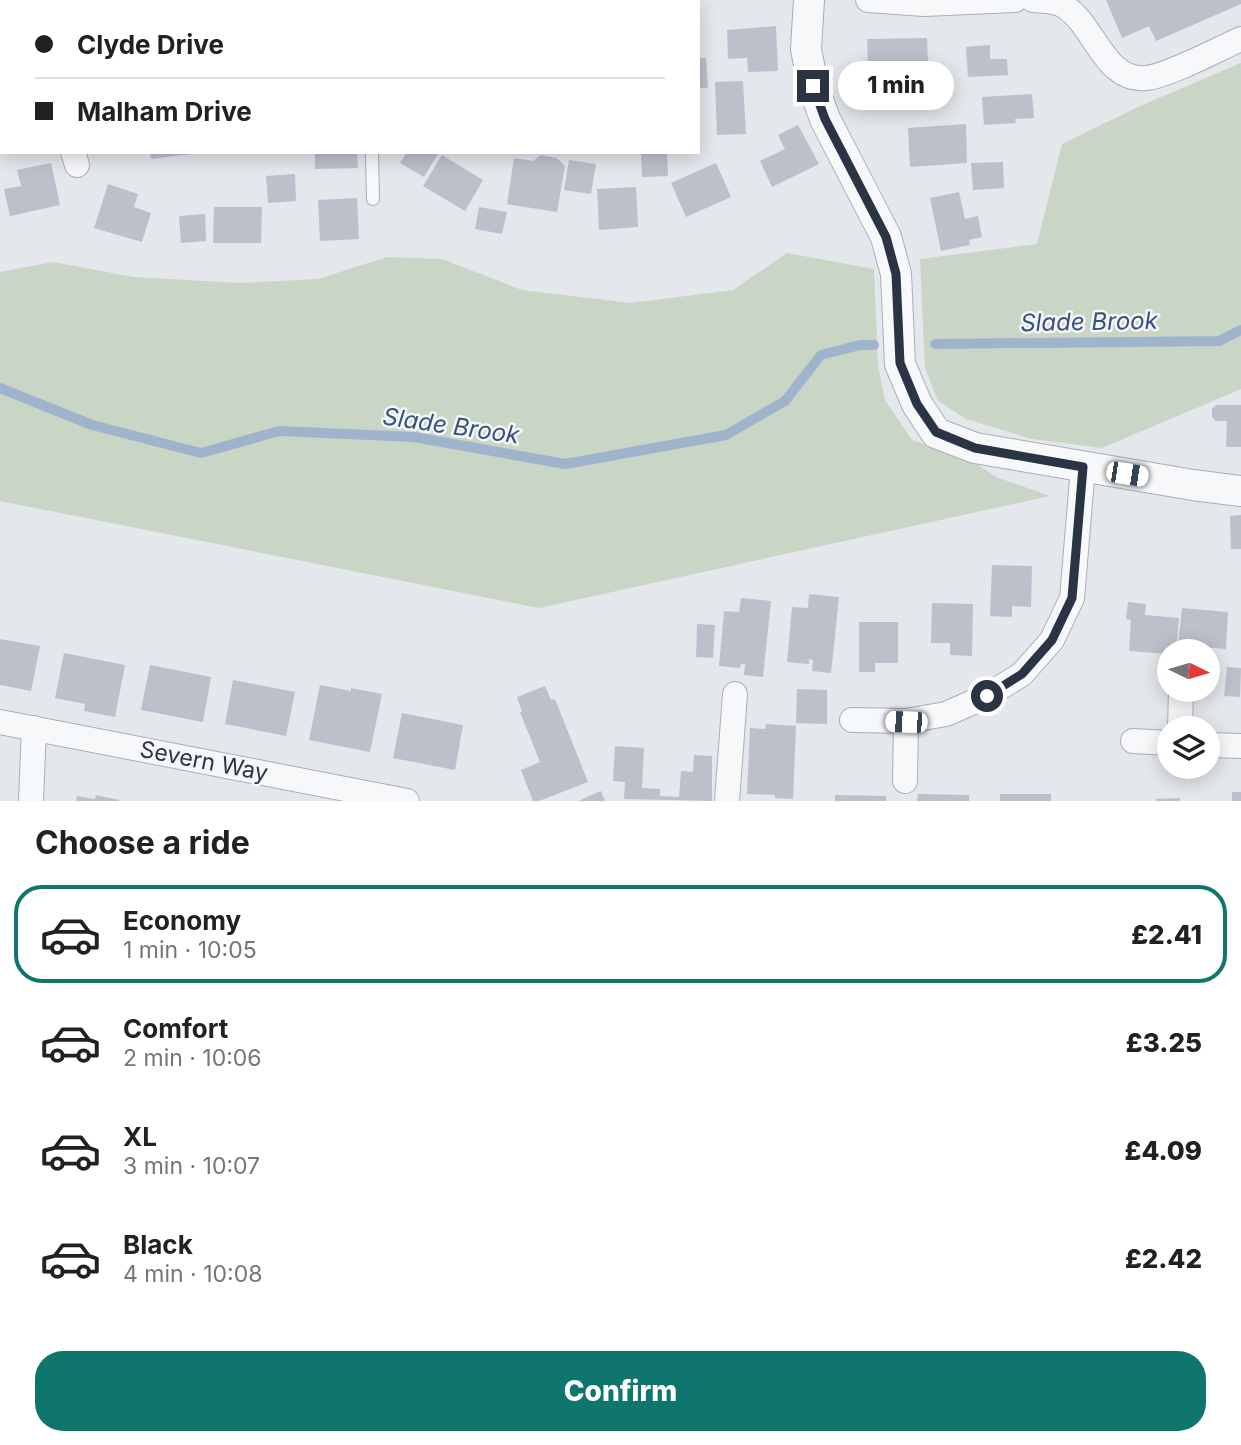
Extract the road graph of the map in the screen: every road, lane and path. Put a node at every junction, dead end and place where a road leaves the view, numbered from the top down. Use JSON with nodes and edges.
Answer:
{"nodes":[{"id":1,"x":809,"y":0,"type":"edge"},
{"id":2,"x":868,"y":0,"type":"edge"},
{"id":3,"x":1015,"y":0,"type":"edge"},
{"id":4,"x":1033,"y":0,"type":"edge"},
{"id":5,"x":924,"y":2,"type":"edge"},
{"id":6,"x":1066,"y":3,"type":"edge"},
{"id":7,"x":1241,"y":39,"type":"edge"},
{"id":8,"x":372,"y":154,"type":"edge"},
{"id":9,"x":373,"y":199,"type":"dead end"},
{"id":10,"x":1083,"y":467,"type":"junction"},
{"id":11,"x":1241,"y":491,"type":"edge"},
{"id":12,"x":735,"y":694,"type":"dead end"},
{"id":13,"x":852,"y":720,"type":"dead end"},
{"id":14,"x":0,"y":722,"type":"edge"},
{"id":15,"x":906,"y":722,"type":"junction"},
{"id":16,"x":34,"y":728,"type":"junction"},
{"id":17,"x":1133,"y":741,"type":"dead end"},
{"id":18,"x":1157,"y":742,"type":"edge"},
{"id":19,"x":1220,"y":745,"type":"edge"},
{"id":20,"x":1241,"y":746,"type":"edge"},
{"id":21,"x":905,"y":781,"type":"dead end"},
{"id":22,"x":344,"y":795,"type":"edge"},
{"id":23,"x":31,"y":801,"type":"edge"},
{"id":24,"x":407,"y":801,"type":"edge"},
{"id":25,"x":727,"y":801,"type":"edge"}],
"edges":[{"from":1,"to":10,"type":"street"},
{"from":2,"to":5,"type":"street"},
{"from":3,"to":5,"type":"street"},
{"from":4,"to":6,"type":"street"},
{"from":6,"to":7,"type":"street"},
{"from":8,"to":9,"type":"lane"},
{"from":10,"to":11,"type":"street"},
{"from":10,"to":15,"type":"street"},
{"from":12,"to":25,"type":"street"},
{"from":13,"to":15,"type":"street"},
{"from":14,"to":16,"type":"street","name":"Severn Way"},
{"from":15,"to":21,"type":"street"},
{"from":16,"to":22,"type":"street","name":"Severn Way"},
{"from":16,"to":23,"type":"street"},
{"from":17,"to":18,"type":"street"},
{"from":19,"to":20,"type":"street"},
{"from":22,"to":24,"type":"street","name":"Severn Way"}]}
